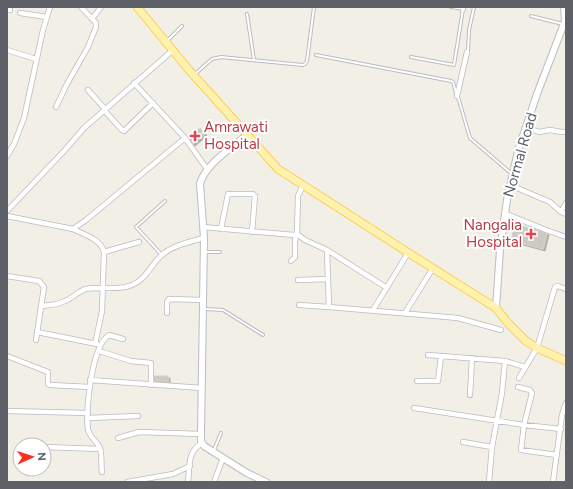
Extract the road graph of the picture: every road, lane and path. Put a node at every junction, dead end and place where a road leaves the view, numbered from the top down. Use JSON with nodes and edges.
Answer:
{"nodes":[{"id":1,"x":50,"y":7,"type":"edge"},
{"id":2,"x":81,"y":7,"type":"edge"},
{"id":3,"x":101,"y":7,"type":"edge"},
{"id":4,"x":137,"y":7,"type":"edge"},
{"id":5,"x":314,"y":7,"type":"edge"},
{"id":6,"x":451,"y":7,"type":"edge"},
{"id":7,"x":474,"y":7,"type":"edge"},
{"id":8,"x":564,"y":7,"type":"edge"},
{"id":9,"x":463,"y":8,"type":"edge"},
{"id":10,"x":20,"y":13,"type":"dead end"},
{"id":11,"x":247,"y":14,"type":"dead end"},
{"id":12,"x":531,"y":16,"type":"dead end"},
{"id":13,"x":565,"y":16,"type":"edge"},
{"id":14,"x":47,"y":17,"type":"junction"},
{"id":15,"x":92,"y":19,"type":"junction"},
{"id":16,"x":564,"y":24,"type":"junction"},
{"id":17,"x":182,"y":26,"type":"dead end"},
{"id":18,"x":166,"y":42,"type":"junction"},
{"id":19,"x":7,"y":50,"type":"edge"},
{"id":20,"x":173,"y":50,"type":"junction"},
{"id":21,"x":467,"y":52,"type":"joint"},
{"id":22,"x":316,"y":55,"type":"dead end"},
{"id":23,"x":411,"y":57,"type":"dead end"},
{"id":24,"x":36,"y":59,"type":"junction"},
{"id":25,"x":254,"y":60,"type":"junction"},
{"id":26,"x":194,"y":75,"type":"junction"},
{"id":27,"x":134,"y":83,"type":"junction"},
{"id":28,"x":88,"y":90,"type":"dead end"},
{"id":29,"x":457,"y":96,"type":"junction"},
{"id":30,"x":153,"y":103,"type":"junction"},
{"id":31,"x":56,"y":107,"type":"dead end"},
{"id":32,"x":104,"y":109,"type":"junction"},
{"id":33,"x":526,"y":128,"type":"junction"},
{"id":34,"x":566,"y":132,"type":"edge"},
{"id":35,"x":247,"y":135,"type":"junction"},
{"id":36,"x":185,"y":138,"type":"junction"},
{"id":37,"x":14,"y":144,"type":"junction"},
{"id":38,"x":7,"y":146,"type":"edge"},
{"id":39,"x":7,"y":156,"type":"edge"},
{"id":40,"x":207,"y":169,"type":"junction"},
{"id":41,"x":513,"y":175,"type":"junction"},
{"id":42,"x":304,"y":185,"type":"junction"},
{"id":43,"x":510,"y":185,"type":"junction"},
{"id":44,"x":165,"y":201,"type":"dead end"},
{"id":45,"x":566,"y":203,"type":"edge"},
{"id":46,"x":7,"y":211,"type":"edge"},
{"id":47,"x":504,"y":213,"type":"junction"},
{"id":48,"x":564,"y":213,"type":"edge"},
{"id":49,"x":7,"y":216,"type":"edge"},
{"id":50,"x":203,"y":228,"type":"junction"},
{"id":51,"x":73,"y":229,"type":"junction"},
{"id":52,"x":221,"y":229,"type":"junction"},
{"id":53,"x":252,"y":232,"type":"junction"},
{"id":54,"x":297,"y":234,"type":"junction"},
{"id":55,"x":566,"y":237,"type":"edge"},
{"id":56,"x":204,"y":238,"type":"junction"},
{"id":57,"x":139,"y":242,"type":"dead end"},
{"id":58,"x":326,"y":250,"type":"junction"},
{"id":59,"x":104,"y":252,"type":"junction"},
{"id":60,"x":204,"y":252,"type":"junction"},
{"id":61,"x":220,"y":252,"type":"dead end"},
{"id":62,"x":408,"y":253,"type":"junction"},
{"id":63,"x":162,"y":255,"type":"junction"},
{"id":64,"x":291,"y":261,"type":"dead end"},
{"id":65,"x":433,"y":268,"type":"junction"},
{"id":66,"x":7,"y":276,"type":"edge"},
{"id":67,"x":328,"y":279,"type":"junction"},
{"id":68,"x":298,"y":280,"type":"dead end"},
{"id":69,"x":103,"y":288,"type":"junction"},
{"id":70,"x":386,"y":288,"type":"junction"},
{"id":71,"x":566,"y":289,"type":"edge"},
{"id":72,"x":204,"y":300,"type":"junction"},
{"id":73,"x":299,"y":305,"type":"dead end"},
{"id":74,"x":41,"y":306,"type":"junction"},
{"id":75,"x":329,"y":307,"type":"junction"},
{"id":76,"x":496,"y":308,"type":"junction"},
{"id":77,"x":204,"y":309,"type":"junction"},
{"id":78,"x":373,"y":310,"type":"junction"},
{"id":79,"x":405,"y":313,"type":"junction"},
{"id":80,"x":167,"y":314,"type":"dead end"},
{"id":81,"x":501,"y":330,"type":"dead end"},
{"id":82,"x":37,"y":332,"type":"junction"},
{"id":83,"x":263,"y":335,"type":"dead end"},
{"id":84,"x":122,"y":339,"type":"dead end"},
{"id":85,"x":36,"y":340,"type":"dead end"},
{"id":86,"x":95,"y":344,"type":"junction"},
{"id":87,"x":101,"y":345,"type":"junction"},
{"id":88,"x":537,"y":348,"type":"junction"},
{"id":89,"x":99,"y":351,"type":"junction"},
{"id":90,"x":428,"y":355,"type":"dead end"},
{"id":91,"x":7,"y":356,"type":"edge"},
{"id":92,"x":441,"y":356,"type":"junction"},
{"id":93,"x":472,"y":358,"type":"junction"},
{"id":94,"x":505,"y":360,"type":"junction"},
{"id":95,"x":566,"y":361,"type":"edge"},
{"id":96,"x":525,"y":367,"type":"junction"},
{"id":97,"x":519,"y":378,"type":"dead end"},
{"id":98,"x":90,"y":380,"type":"junction"},
{"id":99,"x":417,"y":381,"type":"dead end"},
{"id":100,"x":151,"y":385,"type":"junction"},
{"id":101,"x":518,"y":387,"type":"dead end"},
{"id":102,"x":90,"y":388,"type":"junction"},
{"id":103,"x":202,"y":388,"type":"junction"},
{"id":104,"x":470,"y":395,"type":"dead end"},
{"id":105,"x":566,"y":404,"type":"edge"},
{"id":106,"x":414,"y":408,"type":"dead end"},
{"id":107,"x":7,"y":411,"type":"edge"},
{"id":108,"x":88,"y":416,"type":"junction"},
{"id":109,"x":138,"y":416,"type":"dead end"},
{"id":110,"x":496,"y":421,"type":"junction"},
{"id":111,"x":524,"y":425,"type":"junction"},
{"id":112,"x":560,"y":429,"type":"junction"},
{"id":113,"x":221,"y":433,"type":"dead end"},
{"id":114,"x":201,"y":434,"type":"junction"},
{"id":115,"x":118,"y":438,"type":"dead end"},
{"id":116,"x":462,"y":442,"type":"dead end"},
{"id":117,"x":202,"y":443,"type":"junction"},
{"id":118,"x":52,"y":447,"type":"edge"},
{"id":119,"x":492,"y":447,"type":"junction"},
{"id":120,"x":100,"y":449,"type":"junction"},
{"id":121,"x":213,"y":452,"type":"junction"},
{"id":122,"x":557,"y":455,"type":"junction"},
{"id":123,"x":223,"y":458,"type":"junction"},
{"id":124,"x":190,"y":466,"type":"junction"},
{"id":125,"x":102,"y":472,"type":"dead end"},
{"id":126,"x":263,"y":481,"type":"edge"},
{"id":127,"x":127,"y":482,"type":"edge"},
{"id":128,"x":188,"y":482,"type":"edge"},
{"id":129,"x":214,"y":482,"type":"edge"},
{"id":130,"x":489,"y":482,"type":"edge"},
{"id":131,"x":553,"y":482,"type":"edge"}],
"edges":[{"from":1,"to":14,"type":"street"},
{"from":2,"to":15,"type":"street"},
{"from":3,"to":15,"type":"street"},
{"from":4,"to":18,"type":"main road"},
{"from":5,"to":25,"type":"lane"},
{"from":6,"to":9,"type":"lane"},
{"from":7,"to":21,"type":"lane"},
{"from":8,"to":13,"type":"main road","name":"Normal Road"},
{"from":9,"to":23,"type":"lane"},
{"from":10,"to":14,"type":"street"},
{"from":11,"to":25,"type":"lane"},
{"from":12,"to":16,"type":"lane"},
{"from":13,"to":16,"type":"main road","name":"Normal Road"},
{"from":14,"to":24,"type":"street"},
{"from":15,"to":31,"type":"street"},
{"from":16,"to":33,"type":"main road","name":"Normal Road"},
{"from":17,"to":18,"type":"lane"},
{"from":18,"to":20,"type":"main road"},
{"from":19,"to":24,"type":"street"},
{"from":20,"to":26,"type":"main road"},
{"from":20,"to":27,"type":"street"},
{"from":21,"to":29,"type":"street"},
{"from":22,"to":29,"type":"lane"},
{"from":24,"to":37,"type":"street"},
{"from":25,"to":26,"type":"lane"},
{"from":26,"to":35,"type":"main road"},
{"from":27,"to":30,"type":"street"},
{"from":27,"to":32,"type":"street"},
{"from":28,"to":32,"type":"street"},
{"from":29,"to":41,"type":"lane"},
{"from":30,"to":32,"type":"street"},
{"from":30,"to":36,"type":"street"},
{"from":32,"to":46,"type":"street"},
{"from":33,"to":34,"type":"street"},
{"from":33,"to":41,"type":"main road","name":"Normal Road"},
{"from":35,"to":40,"type":"main road"},
{"from":35,"to":42,"type":"main road"},
{"from":36,"to":40,"type":"street"},
{"from":36,"to":51,"type":"street"},
{"from":37,"to":38,"type":"street"},
{"from":37,"to":39,"type":"street"},
{"from":40,"to":50,"type":"main road"},
{"from":41,"to":43,"type":"main road","name":"Normal Road"},
{"from":42,"to":54,"type":"street"},
{"from":42,"to":62,"type":"main road"},
{"from":43,"to":47,"type":"main road","name":"Normal Road"},
{"from":43,"to":48,"type":"street"},
{"from":44,"to":63,"type":"lane"},
{"from":45,"to":48,"type":"street"},
{"from":47,"to":55,"type":"street"},
{"from":47,"to":76,"type":"main road","name":"Normal Road"},
{"from":49,"to":51,"type":"street"},
{"from":50,"to":52,"type":"street"},
{"from":50,"to":56,"type":"main road"},
{"from":51,"to":59,"type":"street"},
{"from":52,"to":53,"type":"street"},
{"from":52,"to":53,"type":"street"},
{"from":53,"to":54,"type":"street"},
{"from":54,"to":58,"type":"street"},
{"from":54,"to":64,"type":"street"},
{"from":56,"to":60,"type":"main road"},
{"from":56,"to":63,"type":"street"},
{"from":57,"to":59,"type":"street"},
{"from":58,"to":67,"type":"street"},
{"from":58,"to":70,"type":"street"},
{"from":59,"to":69,"type":"street"},
{"from":60,"to":61,"type":"lane"},
{"from":60,"to":72,"type":"main road"},
{"from":62,"to":65,"type":"main road"},
{"from":62,"to":70,"type":"street"},
{"from":63,"to":69,"type":"street"},
{"from":65,"to":76,"type":"main road"},
{"from":65,"to":79,"type":"street"},
{"from":66,"to":74,"type":"street"},
{"from":67,"to":68,"type":"street"},
{"from":67,"to":75,"type":"street"},
{"from":69,"to":74,"type":"street"},
{"from":69,"to":86,"type":"street"},
{"from":70,"to":78,"type":"street"},
{"from":71,"to":88,"type":"street"},
{"from":72,"to":77,"type":"main road"},
{"from":72,"to":80,"type":"street"},
{"from":73,"to":75,"type":"street"},
{"from":74,"to":82,"type":"street"},
{"from":75,"to":78,"type":"street"},
{"from":76,"to":88,"type":"main road"},
{"from":77,"to":83,"type":"lane"},
{"from":77,"to":103,"type":"main road"},
{"from":78,"to":79,"type":"street"},
{"from":79,"to":81,"type":"street"},
{"from":82,"to":85,"type":"street"},
{"from":82,"to":86,"type":"street"},
{"from":84,"to":87,"type":"street"},
{"from":86,"to":87,"type":"street"},
{"from":87,"to":89,"type":"street"},
{"from":88,"to":95,"type":"main road"},
{"from":88,"to":96,"type":"street"},
{"from":89,"to":98,"type":"street"},
{"from":89,"to":100,"type":"street"},
{"from":90,"to":92,"type":"street"},
{"from":91,"to":102,"type":"street"},
{"from":92,"to":93,"type":"street"},
{"from":92,"to":99,"type":"street"},
{"from":93,"to":94,"type":"street"},
{"from":93,"to":104,"type":"street"},
{"from":94,"to":96,"type":"street"},
{"from":94,"to":110,"type":"street"},
{"from":96,"to":97,"type":"street"},
{"from":98,"to":100,"type":"street"},
{"from":98,"to":102,"type":"street"},
{"from":100,"to":103,"type":"street"},
{"from":101,"to":111,"type":"street"},
{"from":102,"to":108,"type":"street"},
{"from":103,"to":114,"type":"main road"},
{"from":105,"to":112,"type":"street"},
{"from":106,"to":110,"type":"street"},
{"from":107,"to":108,"type":"street"},
{"from":108,"to":109,"type":"street"},
{"from":108,"to":120,"type":"street"},
{"from":110,"to":111,"type":"street"},
{"from":110,"to":119,"type":"street"},
{"from":111,"to":112,"type":"street"},
{"from":111,"to":122,"type":"street"},
{"from":112,"to":122,"type":"street"},
{"from":113,"to":121,"type":"lane"},
{"from":114,"to":115,"type":"street"},
{"from":114,"to":117,"type":"main road"},
{"from":116,"to":119,"type":"street"},
{"from":117,"to":121,"type":"main road"},
{"from":117,"to":124,"type":"street"},
{"from":118,"to":120,"type":"street"},
{"from":119,"to":130,"type":"street"},
{"from":120,"to":125,"type":"street"},
{"from":121,"to":123,"type":"main road"},
{"from":122,"to":131,"type":"street"},
{"from":123,"to":126,"type":"main road"},
{"from":123,"to":129,"type":"street"},
{"from":124,"to":127,"type":"street"},
{"from":124,"to":128,"type":"street"}]}
